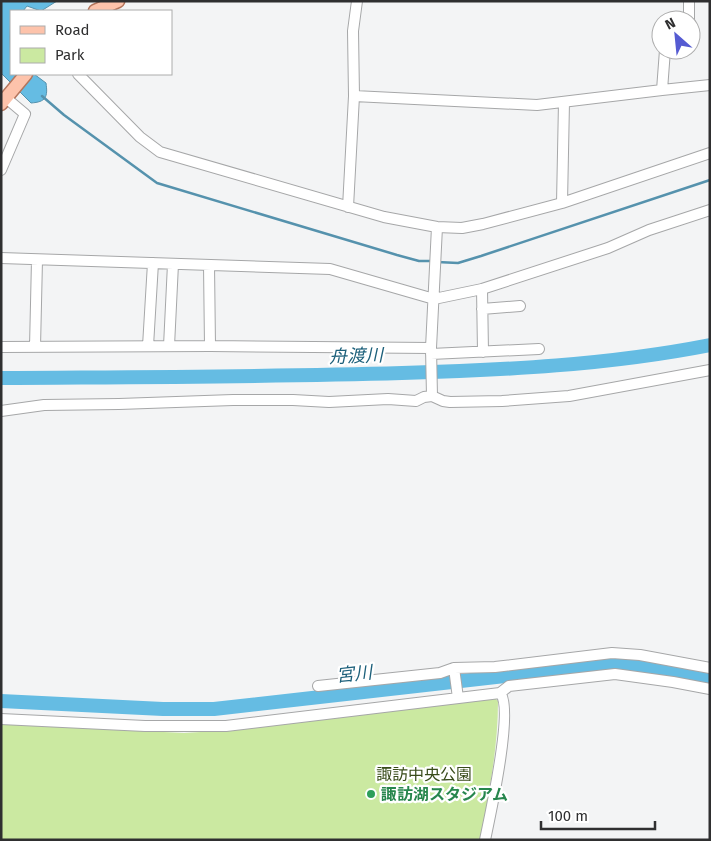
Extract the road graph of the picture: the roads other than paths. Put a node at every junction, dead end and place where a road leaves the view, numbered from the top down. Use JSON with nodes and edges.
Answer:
{"nodes":[{"id":1,"x":118,"y":1,"type":"edge"},
{"id":2,"x":357,"y":1,"type":"edge"},
{"id":3,"x":97,"y":10,"type":"edge"},
{"id":4,"x":664,"y":60,"type":"edge"},
{"id":5,"x":25,"y":75,"type":"edge"},
{"id":6,"x":79,"y":75,"type":"edge"},
{"id":7,"x":710,"y":84,"type":"edge"},
{"id":8,"x":662,"y":90,"type":"junction"},
{"id":9,"x":354,"y":96,"type":"junction"},
{"id":10,"x":6,"y":98,"type":"edge"},
{"id":11,"x":564,"y":102,"type":"junction"},
{"id":12,"x":710,"y":152,"type":"edge"},
{"id":13,"x":1,"y":170,"type":"edge"},
{"id":14,"x":562,"y":203,"type":"junction"},
{"id":15,"x":348,"y":207,"type":"junction"},
{"id":16,"x":710,"y":210,"type":"edge"},
{"id":17,"x":437,"y":227,"type":"junction"},
{"id":18,"x":1,"y":258,"type":"edge"},
{"id":19,"x":37,"y":260,"type":"junction"},
{"id":20,"x":153,"y":263,"type":"junction"},
{"id":21,"x":173,"y":264,"type":"junction"},
{"id":22,"x":209,"y":265,"type":"junction"},
{"id":23,"x":482,"y":289,"type":"junction"},
{"id":24,"x":434,"y":300,"type":"junction"},
{"id":25,"x":520,"y":306,"type":"dead end"},
{"id":26,"x":482,"y":309,"type":"junction"},
{"id":27,"x":148,"y":346,"type":"junction"},
{"id":28,"x":169,"y":346,"type":"junction"},
{"id":29,"x":210,"y":346,"type":"junction"},
{"id":30,"x":35,"y":347,"type":"junction"},
{"id":31,"x":1,"y":348,"type":"edge"},
{"id":32,"x":539,"y":349,"type":"dead end"},
{"id":33,"x":482,"y":352,"type":"junction"},
{"id":34,"x":431,"y":353,"type":"junction"},
{"id":35,"x":710,"y":370,"type":"edge"},
{"id":36,"x":432,"y":393,"type":"junction"},
{"id":37,"x":1,"y":411,"type":"edge"},
{"id":38,"x":710,"y":668,"type":"edge"},
{"id":39,"x":454,"y":670,"type":"junction"},
{"id":40,"x":318,"y":686,"type":"dead end"},
{"id":41,"x":710,"y":689,"type":"edge"},
{"id":42,"x":500,"y":693,"type":"junction"},
{"id":43,"x":457,"y":695,"type":"junction"},
{"id":44,"x":1,"y":719,"type":"edge"},
{"id":45,"x":485,"y":840,"type":"edge"}],
"edges":[{"from":1,"to":3,"type":"main road"},
{"from":2,"to":9,"type":"street"},
{"from":4,"to":8,"type":"street"},
{"from":5,"to":10,"type":"main road"},
{"from":6,"to":15,"type":"street"},
{"from":7,"to":8,"type":"street"},
{"from":8,"to":11,"type":"street"},
{"from":9,"to":11,"type":"street"},
{"from":9,"to":15,"type":"street"},
{"from":10,"to":13,"type":"street"},
{"from":11,"to":14,"type":"street"},
{"from":12,"to":14,"type":"street"},
{"from":14,"to":17,"type":"street"},
{"from":15,"to":17,"type":"street"},
{"from":16,"to":23,"type":"street"},
{"from":17,"to":24,"type":"street"},
{"from":18,"to":19,"type":"street"},
{"from":19,"to":20,"type":"street"},
{"from":19,"to":30,"type":"street"},
{"from":20,"to":21,"type":"street"},
{"from":20,"to":27,"type":"street"},
{"from":21,"to":22,"type":"street"},
{"from":21,"to":28,"type":"street"},
{"from":22,"to":24,"type":"street"},
{"from":22,"to":29,"type":"street"},
{"from":23,"to":24,"type":"street"},
{"from":23,"to":26,"type":"street"},
{"from":24,"to":34,"type":"street"},
{"from":25,"to":26,"type":"street"},
{"from":26,"to":33,"type":"street"},
{"from":27,"to":28,"type":"street"},
{"from":27,"to":30,"type":"street"},
{"from":28,"to":29,"type":"street"},
{"from":29,"to":34,"type":"street"},
{"from":30,"to":31,"type":"street"},
{"from":32,"to":33,"type":"street"},
{"from":33,"to":34,"type":"street"},
{"from":34,"to":36,"type":"street"},
{"from":35,"to":36,"type":"street"},
{"from":36,"to":37,"type":"street"},
{"from":38,"to":39,"type":"street"},
{"from":39,"to":40,"type":"street"},
{"from":39,"to":43,"type":"street"},
{"from":41,"to":42,"type":"street"},
{"from":42,"to":43,"type":"street"},
{"from":42,"to":45,"type":"street"},
{"from":43,"to":44,"type":"street"}]}
